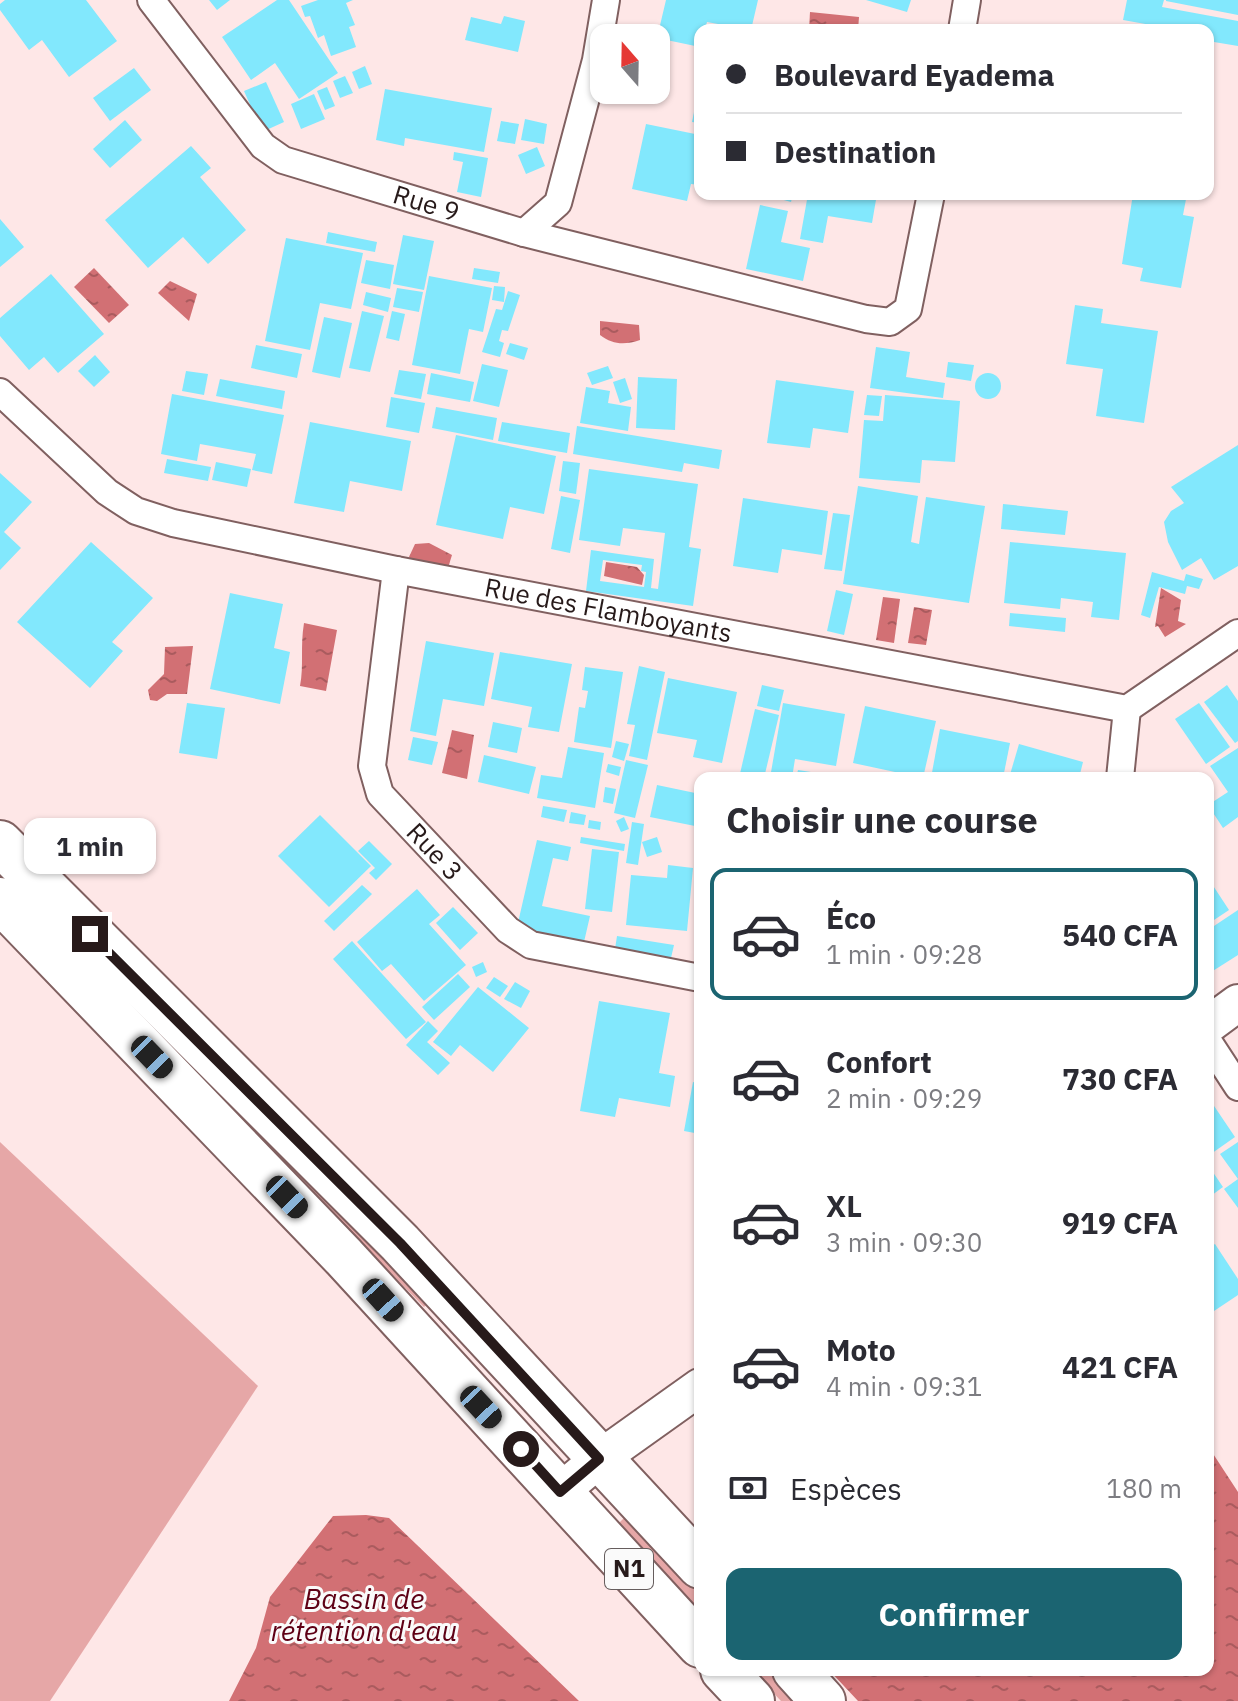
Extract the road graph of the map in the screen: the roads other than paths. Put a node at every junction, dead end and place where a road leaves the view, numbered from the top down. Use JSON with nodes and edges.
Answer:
{"nodes":[{"id":1,"x":151,"y":0,"type":"edge"},
{"id":2,"x":606,"y":0,"type":"edge"},
{"id":3,"x":967,"y":0,"type":"edge"},
{"id":4,"x":963,"y":24,"type":"edge"},
{"id":5,"x":930,"y":200,"type":"edge"},
{"id":6,"x":524,"y":233,"type":"junction"},
{"id":7,"x":0,"y":392,"type":"edge"},
{"id":8,"x":396,"y":570,"type":"junction"},
{"id":9,"x":1238,"y":633,"type":"edge"},
{"id":10,"x":1127,"y":709,"type":"junction"},
{"id":11,"x":1121,"y":772,"type":"edge"},
{"id":12,"x":0,"y":843,"type":"edge"},
{"id":13,"x":0,"y":900,"type":"edge"},
{"id":14,"x":694,"y":977,"type":"edge"},
{"id":15,"x":1238,"y":1003,"type":"edge"},
{"id":16,"x":1214,"y":1021,"type":"edge"},
{"id":17,"x":1214,"y":1050,"type":"edge"},
{"id":18,"x":1238,"y":1087,"type":"edge"},
{"id":19,"x":694,"y":1391,"type":"edge"},
{"id":20,"x":599,"y":1459,"type":"junction"},
{"id":21,"x":560,"y":1492,"type":"junction"},
{"id":22,"x":694,"y":1560,"type":"edge"},
{"id":23,"x":694,"y":1638,"type":"edge"},
{"id":24,"x":729,"y":1676,"type":"edge"},
{"id":25,"x":800,"y":1676,"type":"edge"},
{"id":26,"x":752,"y":1701,"type":"edge"},
{"id":27,"x":823,"y":1701,"type":"edge"}],
"edges":[{"from":1,"to":6,"type":"street","name":"Rue 9"},
{"from":2,"to":6,"type":"street"},
{"from":3,"to":4,"type":"street"},
{"from":5,"to":6,"type":"street","name":"Rue 9"},
{"from":7,"to":8,"type":"street","name":"Rue des Flamboyants"},
{"from":8,"to":10,"type":"street","name":"Rue des Flamboyants"},
{"from":8,"to":14,"type":"street","name":"Rue 3"},
{"from":9,"to":10,"type":"street"},
{"from":10,"to":11,"type":"street"},
{"from":12,"to":20,"type":"highway","number":"N1"},
{"from":13,"to":21,"type":"highway","number":"N1"},
{"from":15,"to":16,"type":"main road"},
{"from":17,"to":18,"type":"street"},
{"from":19,"to":20,"type":"main road"},
{"from":20,"to":21,"type":"main road"},
{"from":20,"to":22,"type":"highway","number":"N1"},
{"from":21,"to":23,"type":"highway","number":"N1"},
{"from":24,"to":26,"type":"highway"},
{"from":25,"to":27,"type":"highway"}]}
